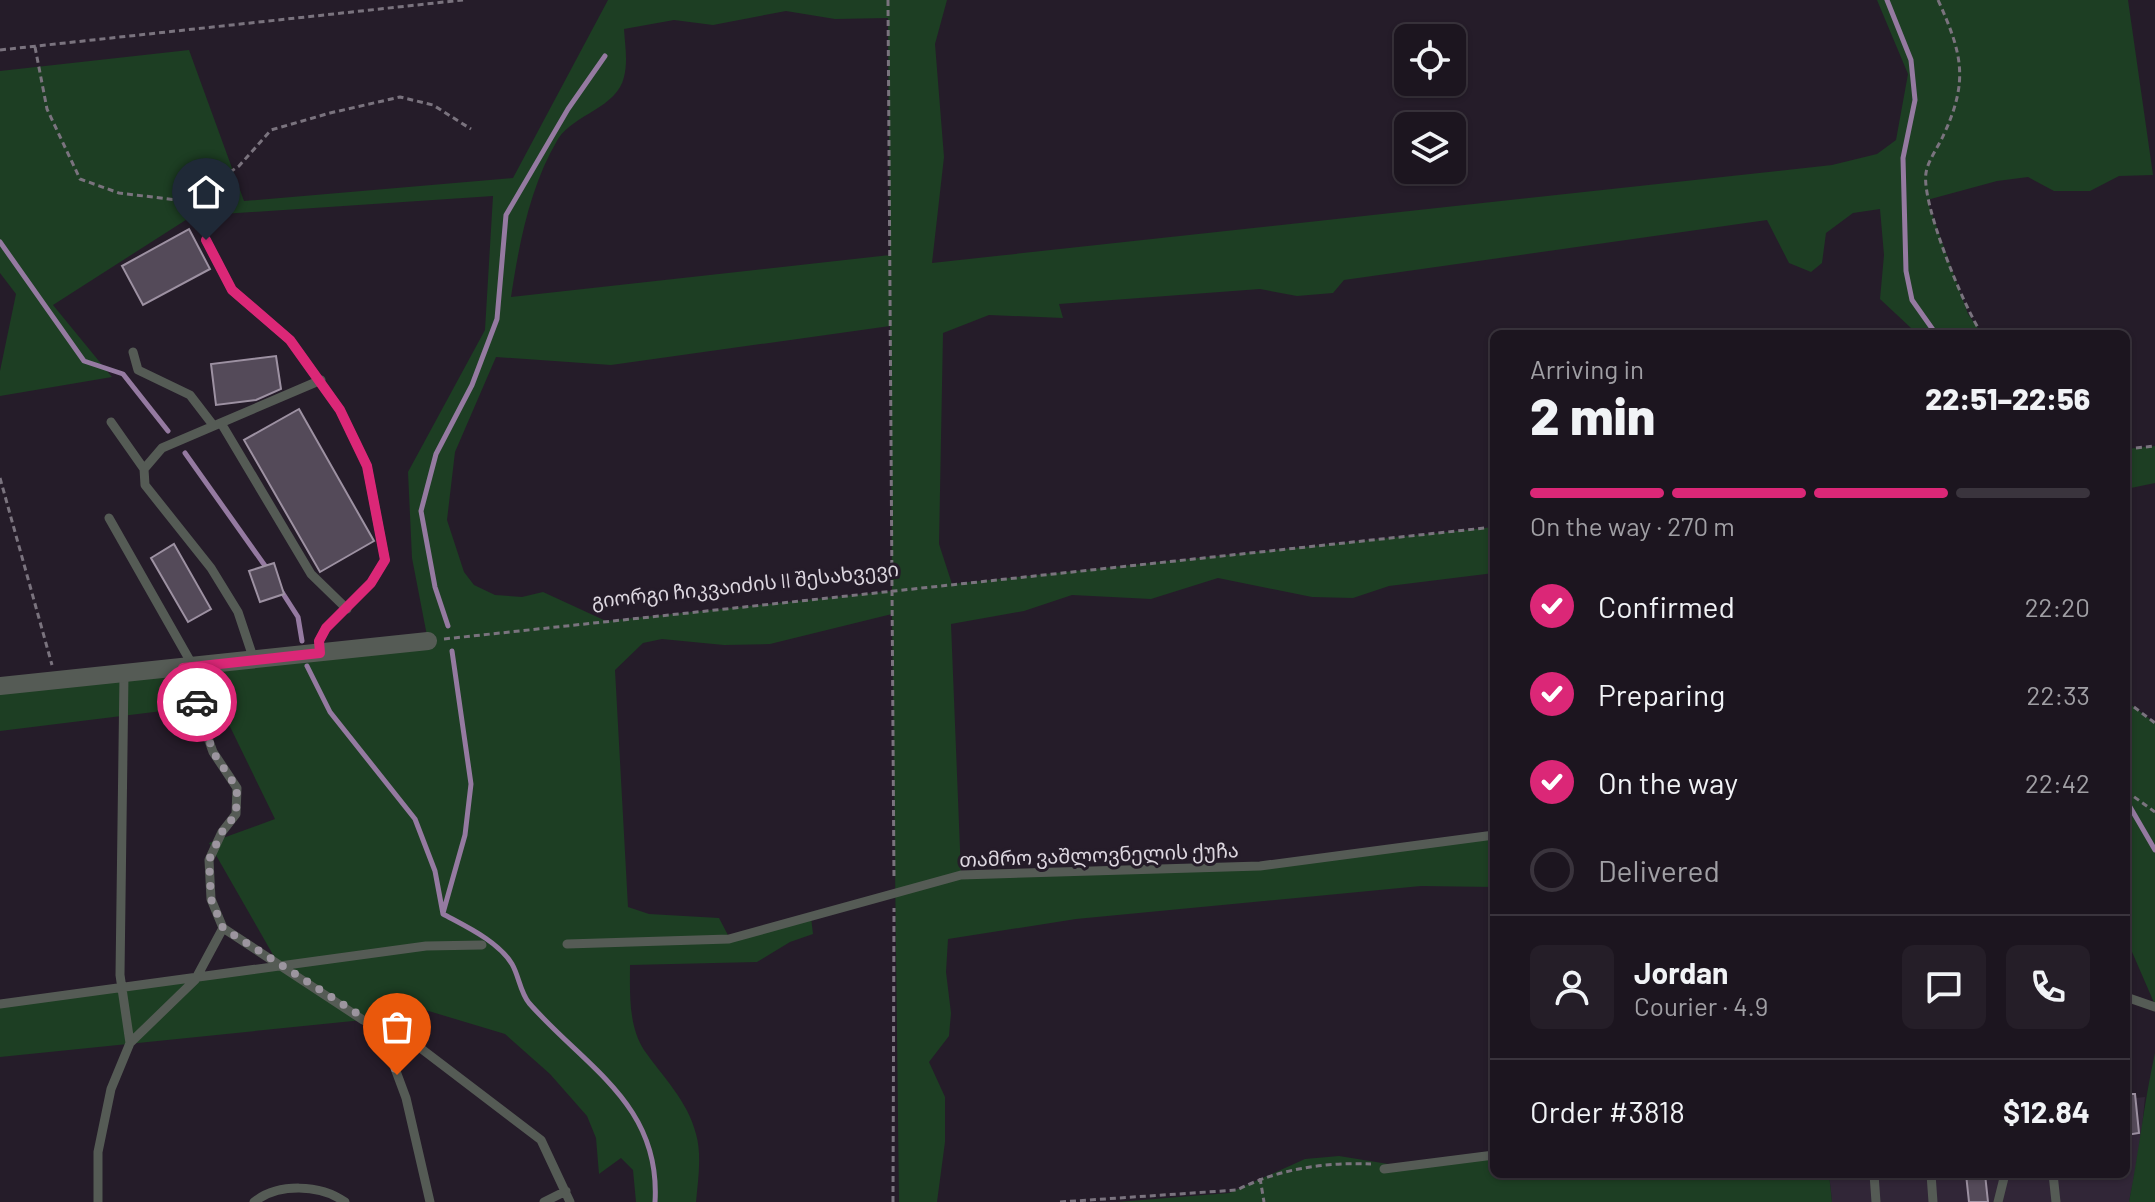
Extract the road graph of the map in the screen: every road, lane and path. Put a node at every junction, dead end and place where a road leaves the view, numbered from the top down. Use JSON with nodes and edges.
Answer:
{"nodes":[{"id":1,"x":463,"y":0,"type":"edge"},
{"id":2,"x":888,"y":0,"type":"edge"},
{"id":3,"x":1938,"y":0,"type":"edge"},
{"id":4,"x":35,"y":47,"type":"junction"},
{"id":5,"x":0,"y":50,"type":"edge"},
{"id":6,"x":471,"y":129,"type":"dead end"},
{"id":7,"x":177,"y":200,"type":"junction"},
{"id":8,"x":206,"y":240,"type":"joint"},
{"id":9,"x":1979,"y":330,"type":"edge"},
{"id":10,"x":133,"y":352,"type":"dead end"},
{"id":11,"x":321,"y":380,"type":"junction"},
{"id":12,"x":111,"y":422,"type":"dead end"},
{"id":13,"x":217,"y":424,"type":"junction"},
{"id":14,"x":2155,"y":446,"type":"edge"},
{"id":15,"x":2130,"y":449,"type":"edge"},
{"id":16,"x":144,"y":469,"type":"junction"},
{"id":17,"x":0,"y":478,"type":"edge"},
{"id":18,"x":109,"y":518,"type":"dead end"},
{"id":19,"x":1490,"y":527,"type":"edge"},
{"id":20,"x":892,"y":591,"type":"junction"},
{"id":21,"x":347,"y":609,"type":"junction"},
{"id":22,"x":428,"y":641,"type":"joint"},
{"id":23,"x":320,"y":653,"type":"junction"},
{"id":24,"x":254,"y":660,"type":"junction"},
{"id":25,"x":188,"y":667,"type":"junction"},
{"id":26,"x":124,"y":674,"type":"junction"},
{"id":27,"x":57,"y":681,"type":"junction"},
{"id":28,"x":0,"y":686,"type":"edge"},
{"id":29,"x":2130,"y":704,"type":"edge"},
{"id":30,"x":2155,"y":723,"type":"edge"},
{"id":31,"x":2130,"y":794,"type":"edge"},
{"id":32,"x":2155,"y":812,"type":"edge"},
{"id":33,"x":1490,"y":836,"type":"edge"},
{"id":34,"x":894,"y":895,"type":"junction"},
{"id":35,"x":223,"y":928,"type":"junction"},
{"id":36,"x":567,"y":944,"type":"dead end"},
{"id":37,"x":482,"y":945,"type":"dead end"},
{"id":38,"x":281,"y":967,"type":"junction"},
{"id":39,"x":195,"y":980,"type":"junction"},
{"id":40,"x":122,"y":989,"type":"junction"},
{"id":41,"x":2130,"y":998,"type":"edge"},
{"id":42,"x":0,"y":1004,"type":"edge"},
{"id":43,"x":2155,"y":1007,"type":"edge"},
{"id":44,"x":380,"y":1028,"type":"junction"},
{"id":45,"x":130,"y":1043,"type":"junction"},
{"id":46,"x":1490,"y":1156,"type":"edge"},
{"id":47,"x":1384,"y":1169,"type":"joint"},
{"id":48,"x":1260,"y":1178,"type":"junction"},
{"id":49,"x":1874,"y":1178,"type":"edge"},
{"id":50,"x":1931,"y":1178,"type":"edge"},
{"id":51,"x":2004,"y":1178,"type":"edge"},
{"id":52,"x":2053,"y":1178,"type":"edge"},
{"id":53,"x":566,"y":1191,"type":"junction"},
{"id":54,"x":98,"y":1202,"type":"edge"},
{"id":55,"x":254,"y":1202,"type":"edge"},
{"id":56,"x":345,"y":1202,"type":"edge"},
{"id":57,"x":430,"y":1202,"type":"edge"},
{"id":58,"x":544,"y":1202,"type":"edge"},
{"id":59,"x":570,"y":1202,"type":"edge"},
{"id":60,"x":893,"y":1202,"type":"edge"},
{"id":61,"x":1060,"y":1202,"type":"edge"},
{"id":62,"x":1264,"y":1202,"type":"edge"},
{"id":63,"x":1876,"y":1202,"type":"edge"},
{"id":64,"x":1933,"y":1202,"type":"edge"},
{"id":65,"x":1998,"y":1202,"type":"edge"},
{"id":66,"x":2056,"y":1202,"type":"edge"}],
"edges":[{"from":1,"to":4,"type":"path"},
{"from":2,"to":20,"type":"path"},
{"from":3,"to":9,"type":"path"},
{"from":4,"to":5,"type":"path"},
{"from":4,"to":7,"type":"path"},
{"from":6,"to":7,"type":"path"},
{"from":7,"to":8,"type":"path"},
{"from":8,"to":11,"type":"lane"},
{"from":10,"to":13,"type":"lane"},
{"from":11,"to":13,"type":"lane"},
{"from":11,"to":21,"type":"lane"},
{"from":12,"to":16,"type":"lane"},
{"from":13,"to":16,"type":"lane"},
{"from":13,"to":21,"type":"lane"},
{"from":14,"to":15,"type":"path"},
{"from":16,"to":24,"type":"lane"},
{"from":17,"to":27,"type":"path"},
{"from":18,"to":25,"type":"lane"},
{"from":19,"to":20,"type":"path","name":"გიორგი ჩიკვაიძის II შესახვევი"},
{"from":20,"to":22,"type":"path","name":"გიორგი ჩიკვაიძის II შესახვევი"},
{"from":20,"to":34,"type":"path"},
{"from":21,"to":23,"type":"lane"},
{"from":22,"to":23,"type":"street"},
{"from":23,"to":24,"type":"street"},
{"from":24,"to":25,"type":"street"},
{"from":25,"to":26,"type":"street"},
{"from":25,"to":35,"type":"lane"},
{"from":26,"to":27,"type":"street"},
{"from":26,"to":40,"type":"lane"},
{"from":27,"to":28,"type":"street"},
{"from":29,"to":30,"type":"path"},
{"from":31,"to":32,"type":"path"},
{"from":33,"to":34,"type":"lane","name":"თამრო ვაშლოვნელის ქუჩა"},
{"from":34,"to":36,"type":"lane","name":"თამრო ვაშლოვნელის ქუჩა"},
{"from":34,"to":60,"type":"path"},
{"from":35,"to":38,"type":"lane"},
{"from":35,"to":39,"type":"lane"},
{"from":37,"to":38,"type":"lane"},
{"from":38,"to":39,"type":"lane"},
{"from":38,"to":44,"type":"lane"},
{"from":39,"to":40,"type":"lane"},
{"from":39,"to":45,"type":"lane"},
{"from":40,"to":42,"type":"lane"},
{"from":40,"to":45,"type":"lane"},
{"from":41,"to":43,"type":"lane"},
{"from":44,"to":53,"type":"lane"},
{"from":44,"to":57,"type":"lane"},
{"from":45,"to":54,"type":"lane"},
{"from":46,"to":47,"type":"lane"},
{"from":47,"to":48,"type":"path"},
{"from":48,"to":61,"type":"path"},
{"from":48,"to":62,"type":"path"},
{"from":49,"to":63,"type":"lane"},
{"from":50,"to":64,"type":"lane"},
{"from":51,"to":65,"type":"lane"},
{"from":52,"to":66,"type":"lane"},
{"from":53,"to":58,"type":"lane"},
{"from":53,"to":59,"type":"lane"},
{"from":55,"to":56,"type":"lane"}]}
